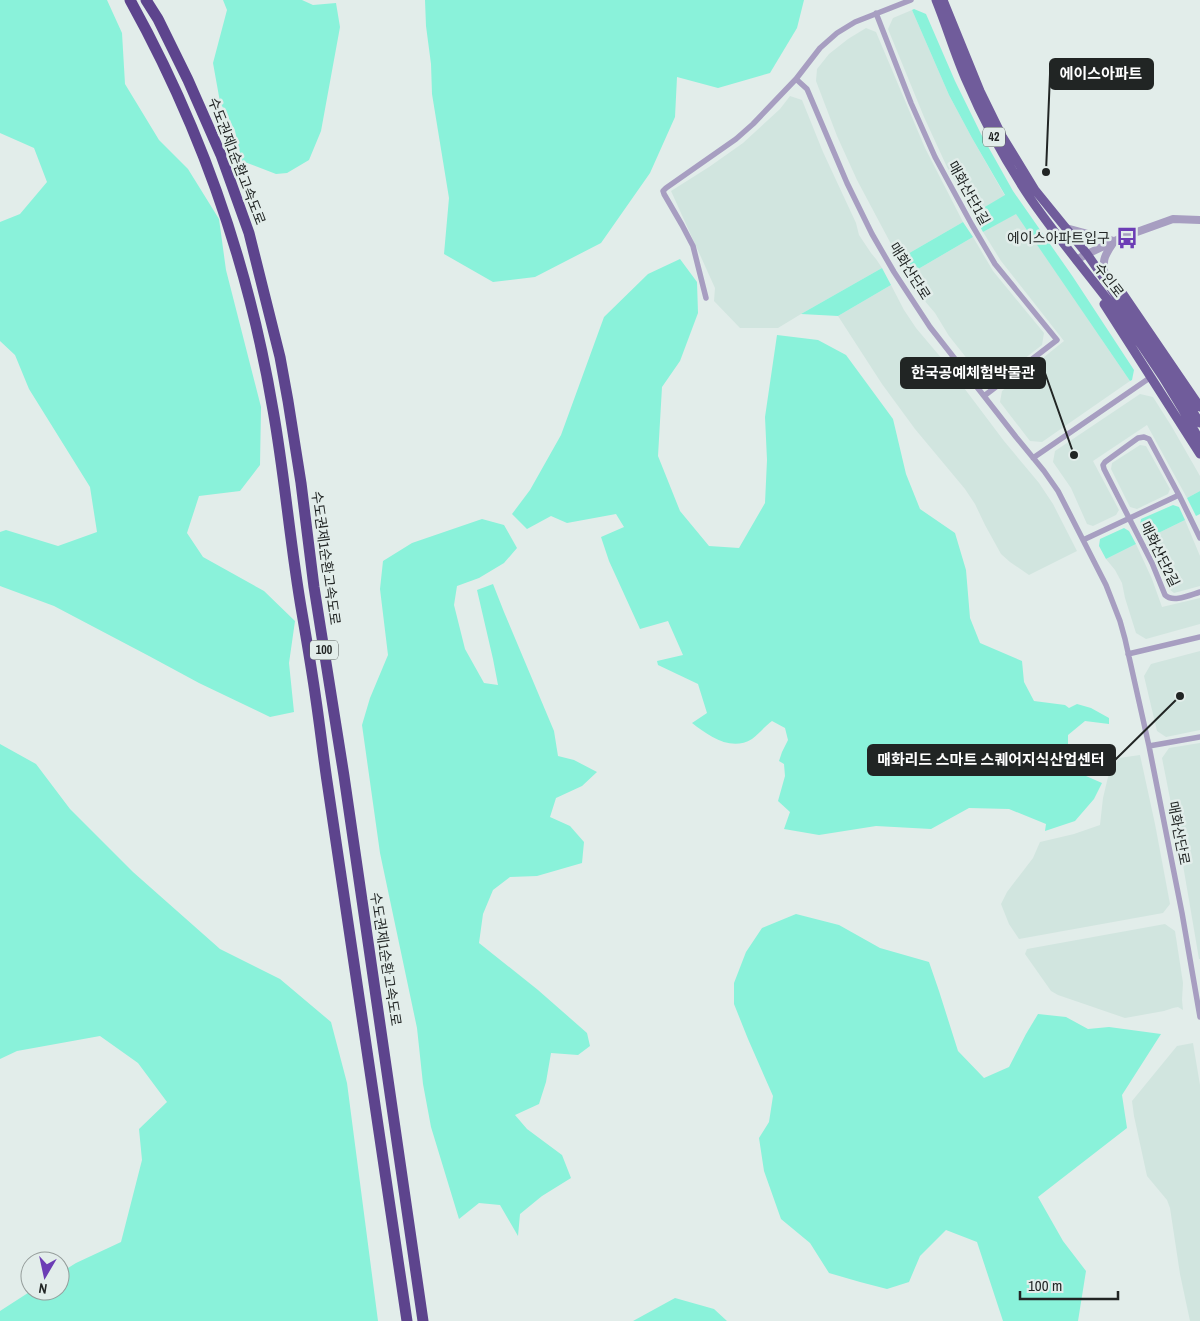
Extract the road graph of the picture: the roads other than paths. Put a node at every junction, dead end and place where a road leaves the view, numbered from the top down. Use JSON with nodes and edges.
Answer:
{"nodes":[{"id":1,"x":130,"y":0,"type":"edge"},
{"id":2,"x":146,"y":0,"type":"edge"},
{"id":3,"x":910,"y":0,"type":"edge"},
{"id":4,"x":936,"y":0,"type":"edge"},
{"id":5,"x":944,"y":0,"type":"edge"},
{"id":6,"x":876,"y":13,"type":"junction"},
{"id":7,"x":796,"y":79,"type":"junction"},
{"id":8,"x":1200,"y":220,"type":"edge"},
{"id":9,"x":1066,"y":228,"type":"junction"},
{"id":10,"x":1114,"y":241,"type":"junction"},
{"id":11,"x":1087,"y":254,"type":"junction"},
{"id":12,"x":1076,"y":260,"type":"junction"},
{"id":13,"x":1105,"y":280,"type":"junction"},
{"id":14,"x":1098,"y":288,"type":"junction"},
{"id":15,"x":706,"y":298,"type":"dead end"},
{"id":16,"x":1151,"y":377,"type":"junction"},
{"id":17,"x":984,"y":396,"type":"junction"},
{"id":18,"x":1200,"y":407,"type":"edge"},
{"id":19,"x":1200,"y":423,"type":"edge"},
{"id":20,"x":1200,"y":441,"type":"edge"},
{"id":21,"x":1200,"y":454,"type":"edge"},
{"id":22,"x":1033,"y":458,"type":"junction"},
{"id":23,"x":1180,"y":495,"type":"junction"},
{"id":24,"x":1128,"y":518,"type":"junction"},
{"id":25,"x":1200,"y":538,"type":"edge"},
{"id":26,"x":1083,"y":540,"type":"junction"},
{"id":27,"x":1200,"y":592,"type":"edge"},
{"id":28,"x":1200,"y":637,"type":"edge"},
{"id":29,"x":1128,"y":654,"type":"junction"},
{"id":30,"x":1200,"y":736,"type":"edge"},
{"id":31,"x":1149,"y":746,"type":"junction"},
{"id":32,"x":1200,"y":1017,"type":"edge"},
{"id":33,"x":406,"y":1321,"type":"edge"},
{"id":34,"x":423,"y":1321,"type":"edge"}],
"edges":[{"from":1,"to":33,"type":"highway","number":"100"},
{"from":2,"to":34,"type":"highway","name":"수도권제1순환고속도로","number":"100"},
{"from":3,"to":6,"type":"street"},
{"from":4,"to":12,"type":"main road","name":"수인로","number":"42"},
{"from":5,"to":9,"type":"main road","name":"수인로","number":"42"},
{"from":6,"to":7,"type":"street"},
{"from":6,"to":17,"type":"street","name":"매화산단1길"},
{"from":7,"to":15,"type":"street"},
{"from":7,"to":17,"type":"street","name":"매화산단로"},
{"from":8,"to":10,"type":"street"},
{"from":9,"to":10,"type":"street"},
{"from":9,"to":11,"type":"main road","name":"수인로","number":"42"},
{"from":10,"to":11,"type":"street"},
{"from":10,"to":13,"type":"street"},
{"from":11,"to":12,"type":"street"},
{"from":11,"to":13,"type":"main road","name":"수인로","number":"42"},
{"from":12,"to":14,"type":"main road","name":"수인로","number":"42"},
{"from":13,"to":18,"type":"main road"},
{"from":13,"to":19,"type":"main road","name":"수인로","number":"42"},
{"from":14,"to":16,"type":"main road"},
{"from":14,"to":20,"type":"main road","name":"수인로","number":"42"},
{"from":16,"to":21,"type":"main road"},
{"from":16,"to":22,"type":"street"},
{"from":17,"to":22,"type":"street","name":"매화산단로"},
{"from":22,"to":26,"type":"street","name":"매화산단로"},
{"from":23,"to":24,"type":"street","name":"매화산단2길"},
{"from":23,"to":24,"type":"street","name":"매화산단2길"},
{"from":23,"to":25,"type":"street","name":"매화산단2길"},
{"from":24,"to":26,"type":"street","name":"매화산단2길"},
{"from":24,"to":27,"type":"street","name":"매화산단2길"},
{"from":26,"to":29,"type":"street","name":"매화산단로"},
{"from":28,"to":29,"type":"street"},
{"from":29,"to":31,"type":"street","name":"매화산단로"},
{"from":30,"to":31,"type":"street"},
{"from":31,"to":32,"type":"street","name":"매화산단로"}]}
